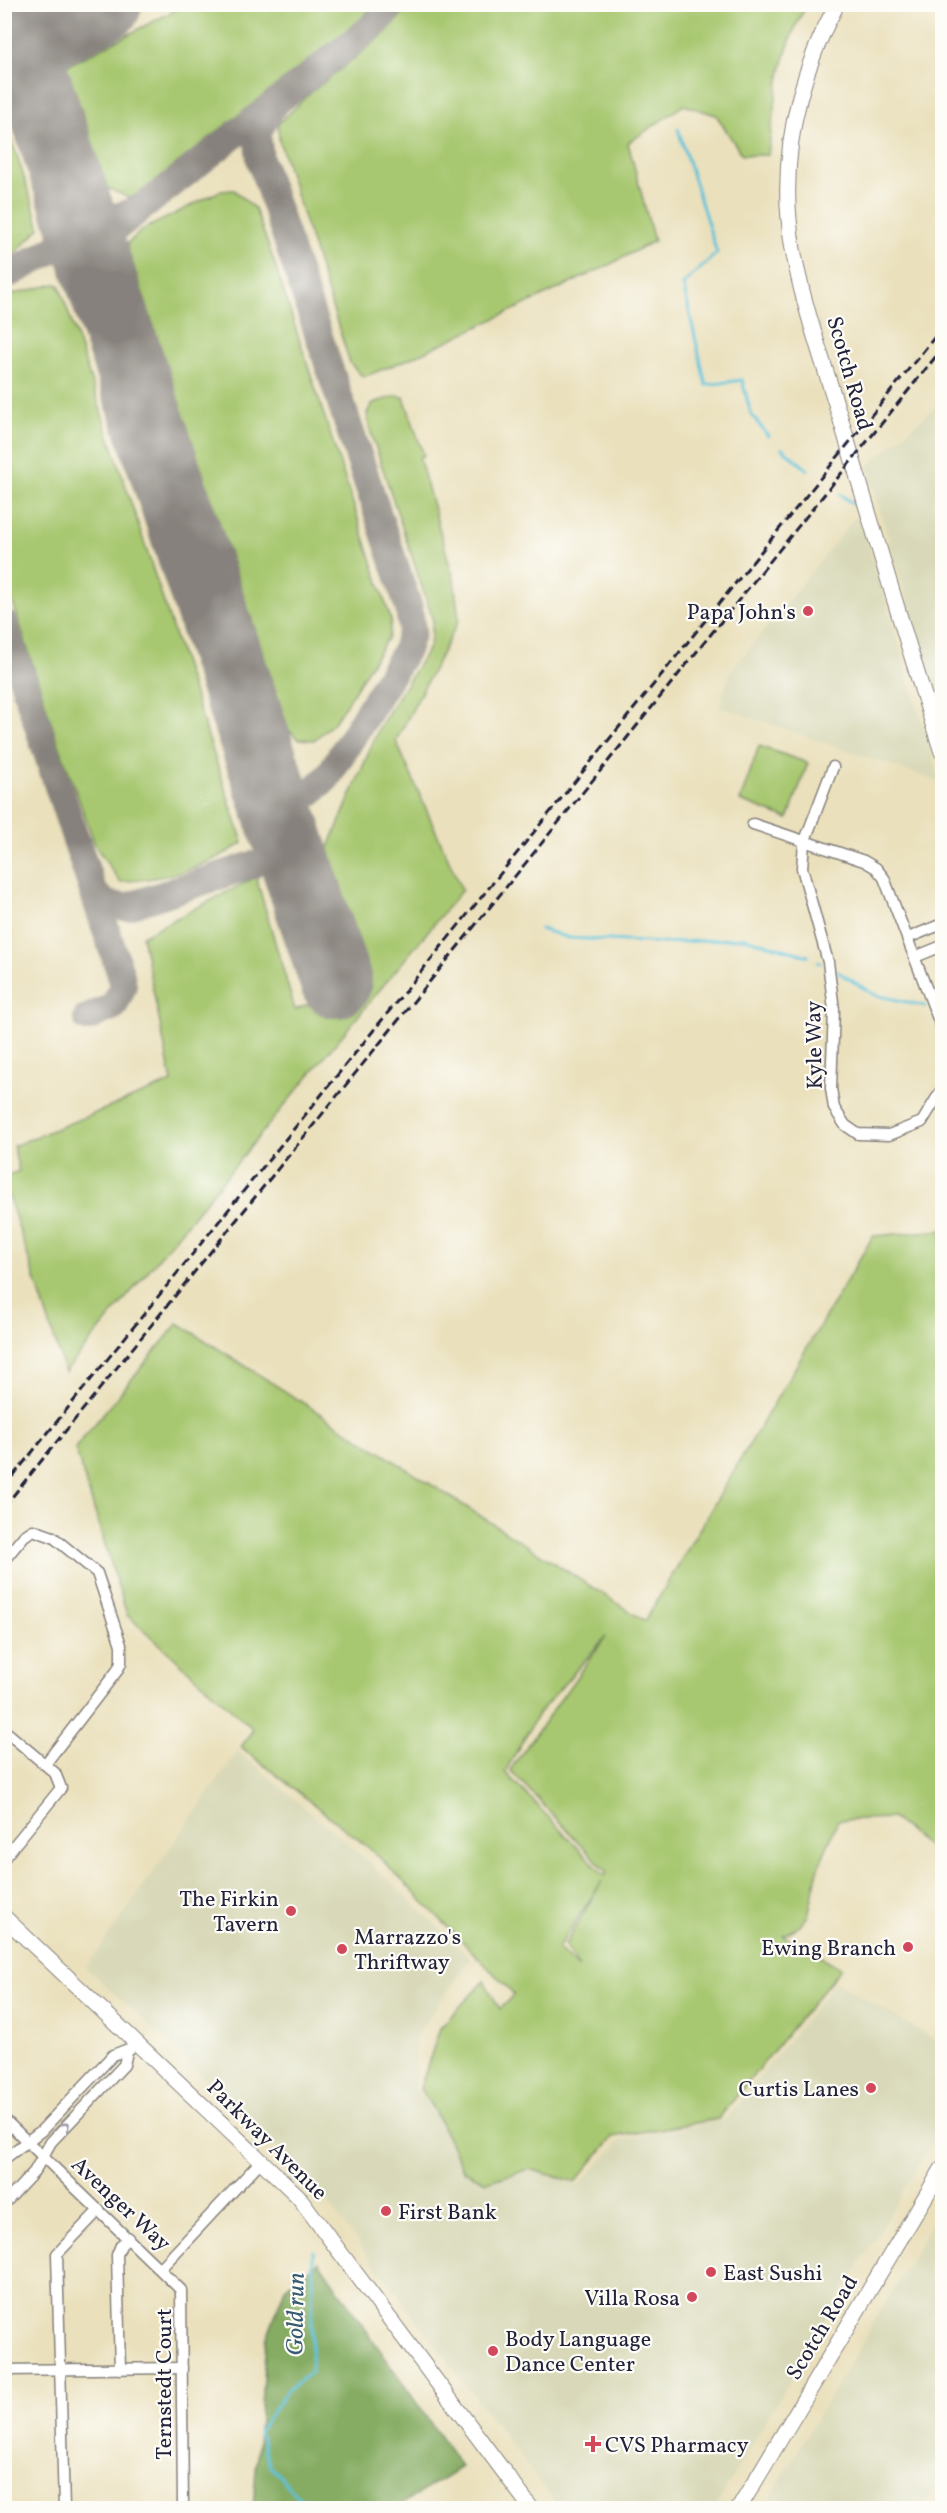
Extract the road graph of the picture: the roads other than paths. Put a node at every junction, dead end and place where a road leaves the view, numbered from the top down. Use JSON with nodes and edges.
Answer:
{"nodes":[{"id":1,"x":837,"y":4,"type":"edge"},
{"id":2,"x":942,"y":752,"type":"edge"},
{"id":3,"x":833,"y":767,"type":"dead end"},
{"id":4,"x":753,"y":824,"type":"dead end"},
{"id":5,"x":804,"y":843,"type":"junction"},
{"id":6,"x":942,"y":924,"type":"edge"},
{"id":7,"x":908,"y":938,"type":"junction"},
{"id":8,"x":942,"y":946,"type":"edge"},
{"id":9,"x":915,"y":957,"type":"junction"},
{"id":10,"x":942,"y":1029,"type":"edge"},
{"id":11,"x":942,"y":1089,"type":"edge"},
{"id":12,"x":4,"y":1560,"type":"edge"},
{"id":13,"x":4,"y":1730,"type":"edge"},
{"id":14,"x":46,"y":1763,"type":"junction"},
{"id":15,"x":4,"y":1858,"type":"edge"},
{"id":16,"x":4,"y":1917,"type":"edge"},
{"id":17,"x":132,"y":2047,"type":"junction"},
{"id":18,"x":4,"y":2120,"type":"edge"},
{"id":19,"x":28,"y":2141,"type":"junction"},
{"id":20,"x":44,"y":2156,"type":"junction"},
{"id":21,"x":4,"y":2159,"type":"edge"},
{"id":22,"x":261,"y":2161,"type":"junction"},
{"id":23,"x":942,"y":2169,"type":"edge"},
{"id":24,"x":4,"y":2204,"type":"edge"},
{"id":25,"x":99,"y":2210,"type":"junction"},
{"id":26,"x":128,"y":2238,"type":"junction"},
{"id":27,"x":160,"y":2269,"type":"junction"},
{"id":28,"x":182,"y":2368,"type":"junction"},
{"id":29,"x":120,"y":2369,"type":"junction"},
{"id":30,"x":4,"y":2370,"type":"edge"},
{"id":31,"x":60,"y":2370,"type":"junction"},
{"id":32,"x":64,"y":2508,"type":"edge"},
{"id":33,"x":183,"y":2508,"type":"edge"},
{"id":34,"x":531,"y":2508,"type":"edge"},
{"id":35,"x":739,"y":2508,"type":"edge"}],
"edges":[{"from":1,"to":2,"type":"main road","name":"Scotch Road"},
{"from":3,"to":5,"type":"street","name":"Kyle Way"},
{"from":4,"to":5,"type":"street"},
{"from":5,"to":7,"type":"street"},
{"from":5,"to":11,"type":"street","name":"Kyle Way"},
{"from":6,"to":7,"type":"street"},
{"from":7,"to":9,"type":"street"},
{"from":8,"to":9,"type":"street"},
{"from":9,"to":10,"type":"street"},
{"from":12,"to":14,"type":"street"},
{"from":13,"to":14,"type":"street"},
{"from":14,"to":15,"type":"street"},
{"from":16,"to":17,"type":"main road","name":"Parkway Avenue"},
{"from":17,"to":19,"type":"street"},
{"from":20,"to":17,"type":"street","one_way":true},
{"from":17,"to":22,"type":"main road","name":"Parkway Avenue"},
{"from":18,"to":19,"type":"street","name":"Avenger Way"},
{"from":19,"to":20,"type":"street","name":"Avenger Way"},
{"from":19,"to":21,"type":"street"},
{"from":20,"to":24,"type":"street"},
{"from":20,"to":25,"type":"street","name":"Avenger Way"},
{"from":22,"to":27,"type":"street","name":"Avenger Way"},
{"from":22,"to":34,"type":"main road","name":"Parkway Avenue"},
{"from":23,"to":35,"type":"main road","name":"Scotch Road"},
{"from":25,"to":26,"type":"street","name":"Avenger Way"},
{"from":25,"to":31,"type":"street"},
{"from":26,"to":27,"type":"street","name":"Avenger Way"},
{"from":26,"to":29,"type":"street"},
{"from":27,"to":28,"type":"street","name":"Ternstedt Court"},
{"from":28,"to":29,"type":"street"},
{"from":28,"to":33,"type":"street","name":"Ternstedt Court"},
{"from":29,"to":31,"type":"street"},
{"from":30,"to":31,"type":"street"},
{"from":31,"to":32,"type":"street"}]}
